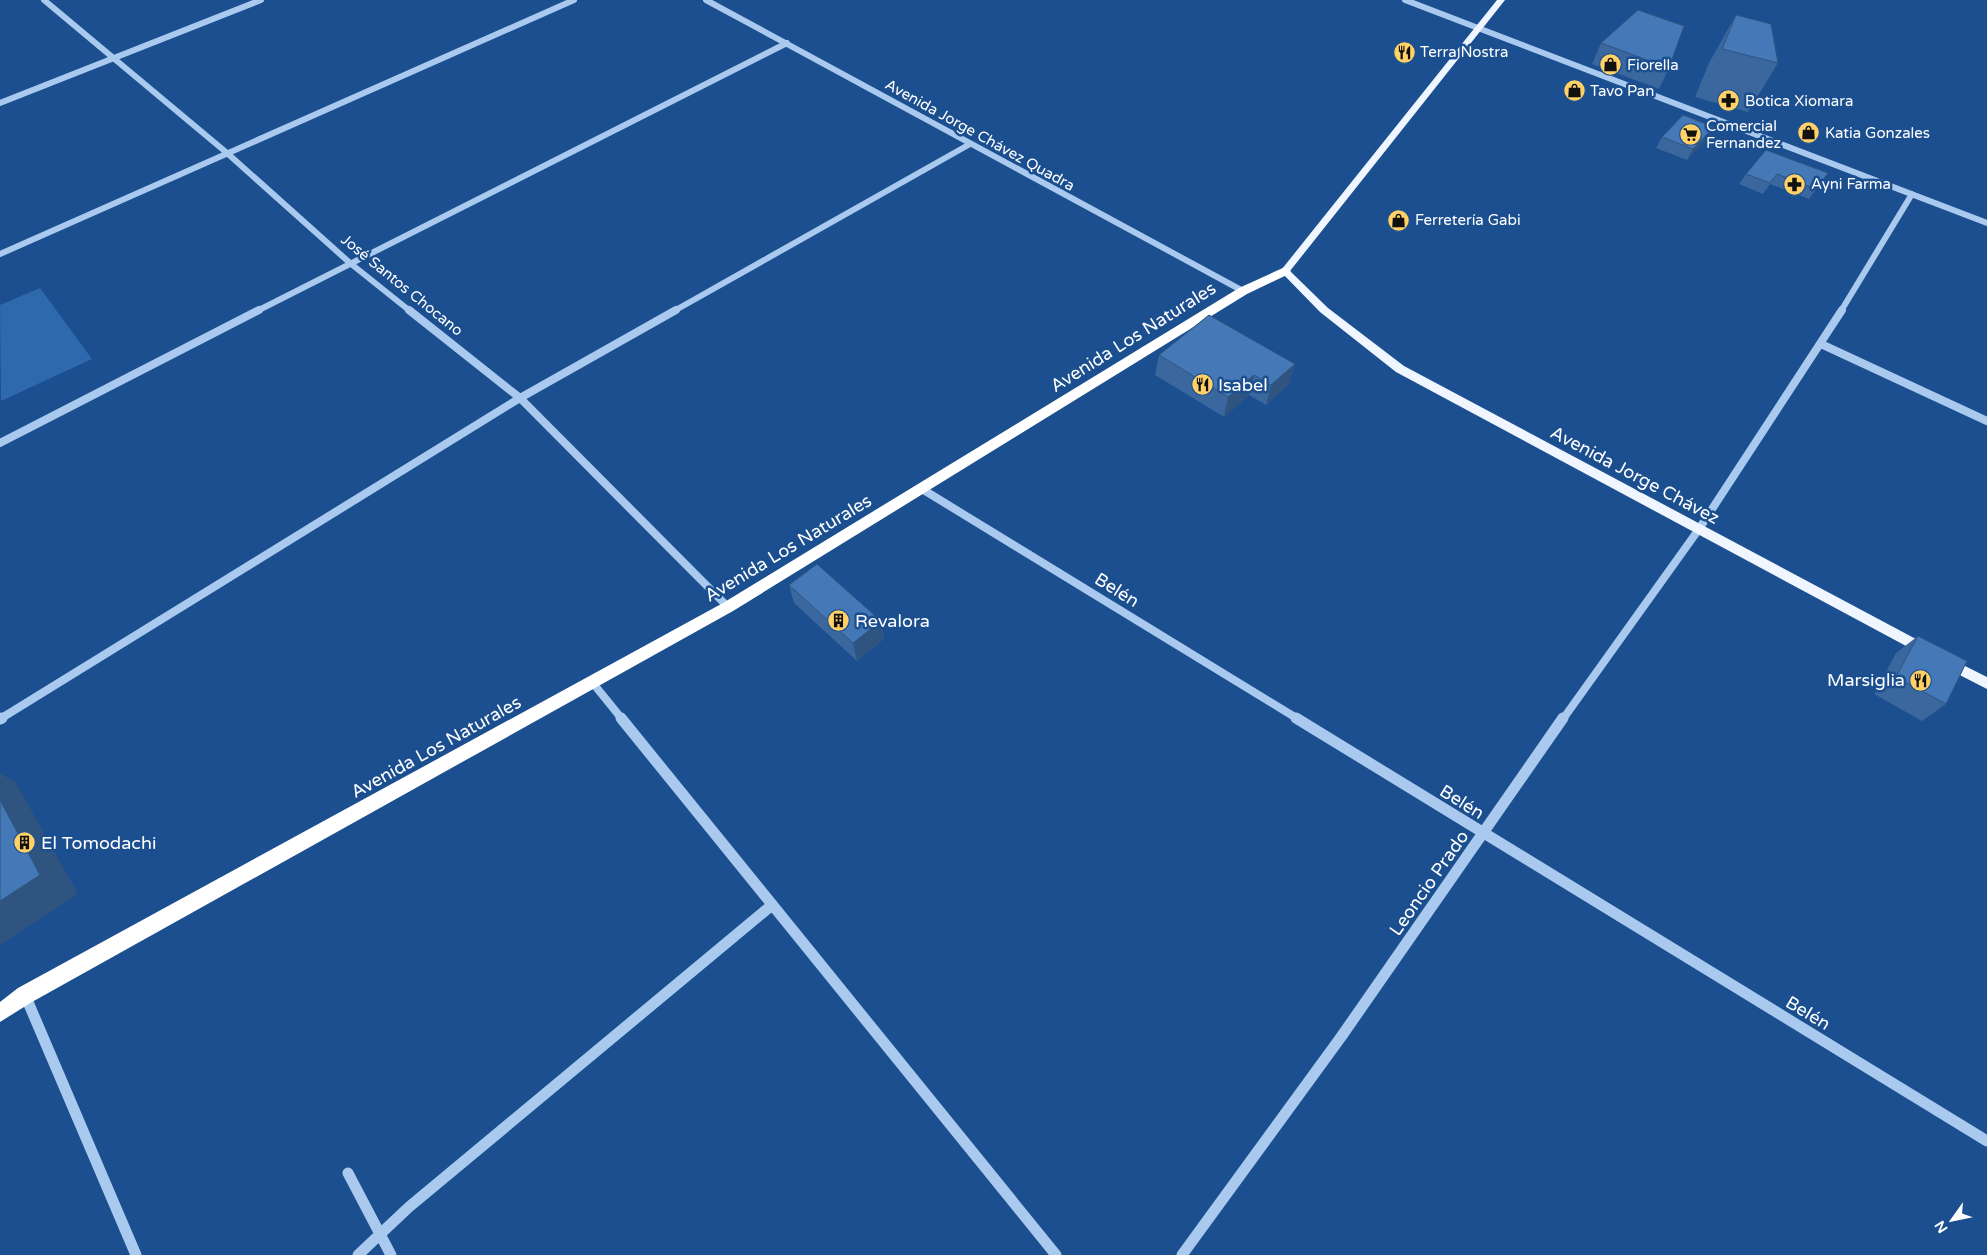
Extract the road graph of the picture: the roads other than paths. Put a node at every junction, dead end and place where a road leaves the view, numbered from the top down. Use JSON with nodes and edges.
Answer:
{"nodes":[{"id":1,"x":44,"y":0,"type":"edge"},
{"id":2,"x":261,"y":0,"type":"edge"},
{"id":3,"x":574,"y":0,"type":"edge"},
{"id":4,"x":706,"y":0,"type":"edge"},
{"id":5,"x":1405,"y":0,"type":"edge"},
{"id":6,"x":1501,"y":0,"type":"edge"},
{"id":7,"x":1479,"y":28,"type":"junction"},
{"id":8,"x":787,"y":43,"type":"junction"},
{"id":9,"x":113,"y":59,"type":"junction"},
{"id":10,"x":0,"y":103,"type":"edge"},
{"id":11,"x":970,"y":144,"type":"junction"},
{"id":12,"x":227,"y":153,"type":"junction"},
{"id":13,"x":1912,"y":194,"type":"junction"},
{"id":14,"x":1987,"y":223,"type":"edge"},
{"id":15,"x":0,"y":254,"type":"edge"},
{"id":16,"x":350,"y":263,"type":"junction"},
{"id":17,"x":1285,"y":271,"type":"junction"},
{"id":18,"x":1243,"y":292,"type":"junction"},
{"id":19,"x":1821,"y":344,"type":"junction"},
{"id":20,"x":520,"y":398,"type":"junction"},
{"id":21,"x":1987,"y":421,"type":"edge"},
{"id":22,"x":0,"y":443,"type":"edge"},
{"id":23,"x":922,"y":490,"type":"junction"},
{"id":24,"x":1699,"y":529,"type":"junction"},
{"id":25,"x":728,"y":607,"type":"junction"},
{"id":26,"x":592,"y":682,"type":"junction"},
{"id":27,"x":1987,"y":683,"type":"edge"},
{"id":28,"x":0,"y":719,"type":"edge"},
{"id":29,"x":1483,"y":834,"type":"junction"},
{"id":30,"x":772,"y":905,"type":"junction"},
{"id":31,"x":25,"y":995,"type":"junction"},
{"id":32,"x":0,"y":1013,"type":"edge"},
{"id":33,"x":1987,"y":1141,"type":"edge"},
{"id":34,"x":348,"y":1173,"type":"dead end"},
{"id":35,"x":379,"y":1235,"type":"junction"},
{"id":36,"x":136,"y":1255,"type":"edge"},
{"id":37,"x":358,"y":1255,"type":"edge"},
{"id":38,"x":391,"y":1255,"type":"edge"},
{"id":39,"x":1056,"y":1255,"type":"edge"},
{"id":40,"x":1182,"y":1255,"type":"edge"}],
"edges":[{"from":1,"to":9,"type":"street","name":"José Santos Chocano"},
{"from":2,"to":9,"type":"street"},
{"from":3,"to":12,"type":"street"},
{"from":4,"to":8,"type":"street","name":"Avenida Jorge Chávez Quadra"},
{"from":5,"to":7,"type":"street"},
{"from":6,"to":7,"type":"main road","name":"Avenida Los Naturales"},
{"from":7,"to":13,"type":"street"},
{"from":7,"to":17,"type":"main road","name":"Avenida Los Naturales"},
{"from":8,"to":11,"type":"street","name":"Avenida Jorge Chávez Quadra"},
{"from":8,"to":16,"type":"street"},
{"from":9,"to":10,"type":"street"},
{"from":9,"to":12,"type":"street","name":"José Santos Chocano"},
{"from":11,"to":18,"type":"street","name":"Avenida Jorge Chávez Quadra"},
{"from":11,"to":20,"type":"street"},
{"from":12,"to":15,"type":"street"},
{"from":12,"to":16,"type":"street","name":"José Santos Chocano"},
{"from":13,"to":14,"type":"street"},
{"from":13,"to":19,"type":"street","name":"Leoncio Prado"},
{"from":16,"to":20,"type":"street","name":"José Santos Chocano"},
{"from":16,"to":22,"type":"street"},
{"from":17,"to":18,"type":"highway","name":"Avenida Los Naturales"},
{"from":17,"to":24,"type":"main road","name":"Avenida Jorge Chávez"},
{"from":18,"to":23,"type":"highway","name":"Avenida Los Naturales"},
{"from":19,"to":21,"type":"street"},
{"from":19,"to":24,"type":"street","name":"Leoncio Prado"},
{"from":20,"to":25,"type":"street","name":"José Santos Chocano"},
{"from":20,"to":28,"type":"street"},
{"from":23,"to":25,"type":"highway","name":"Avenida Los Naturales"},
{"from":23,"to":29,"type":"street","name":"Belén"},
{"from":24,"to":27,"type":"main road","name":"Avenida Jorge Chávez"},
{"from":24,"to":29,"type":"street","name":"Leoncio Prado"},
{"from":25,"to":26,"type":"highway","name":"Avenida Los Naturales"},
{"from":26,"to":30,"type":"street"},
{"from":26,"to":31,"type":"highway","name":"Avenida Los Naturales"},
{"from":29,"to":33,"type":"street","name":"Belén"},
{"from":29,"to":40,"type":"street","name":"Leoncio Prado"},
{"from":30,"to":35,"type":"street"},
{"from":30,"to":39,"type":"street"},
{"from":31,"to":32,"type":"highway","name":"Avenida Los Naturales"},
{"from":31,"to":36,"type":"street"},
{"from":34,"to":35,"type":"street"},
{"from":35,"to":37,"type":"street"},
{"from":35,"to":38,"type":"street"}]}
